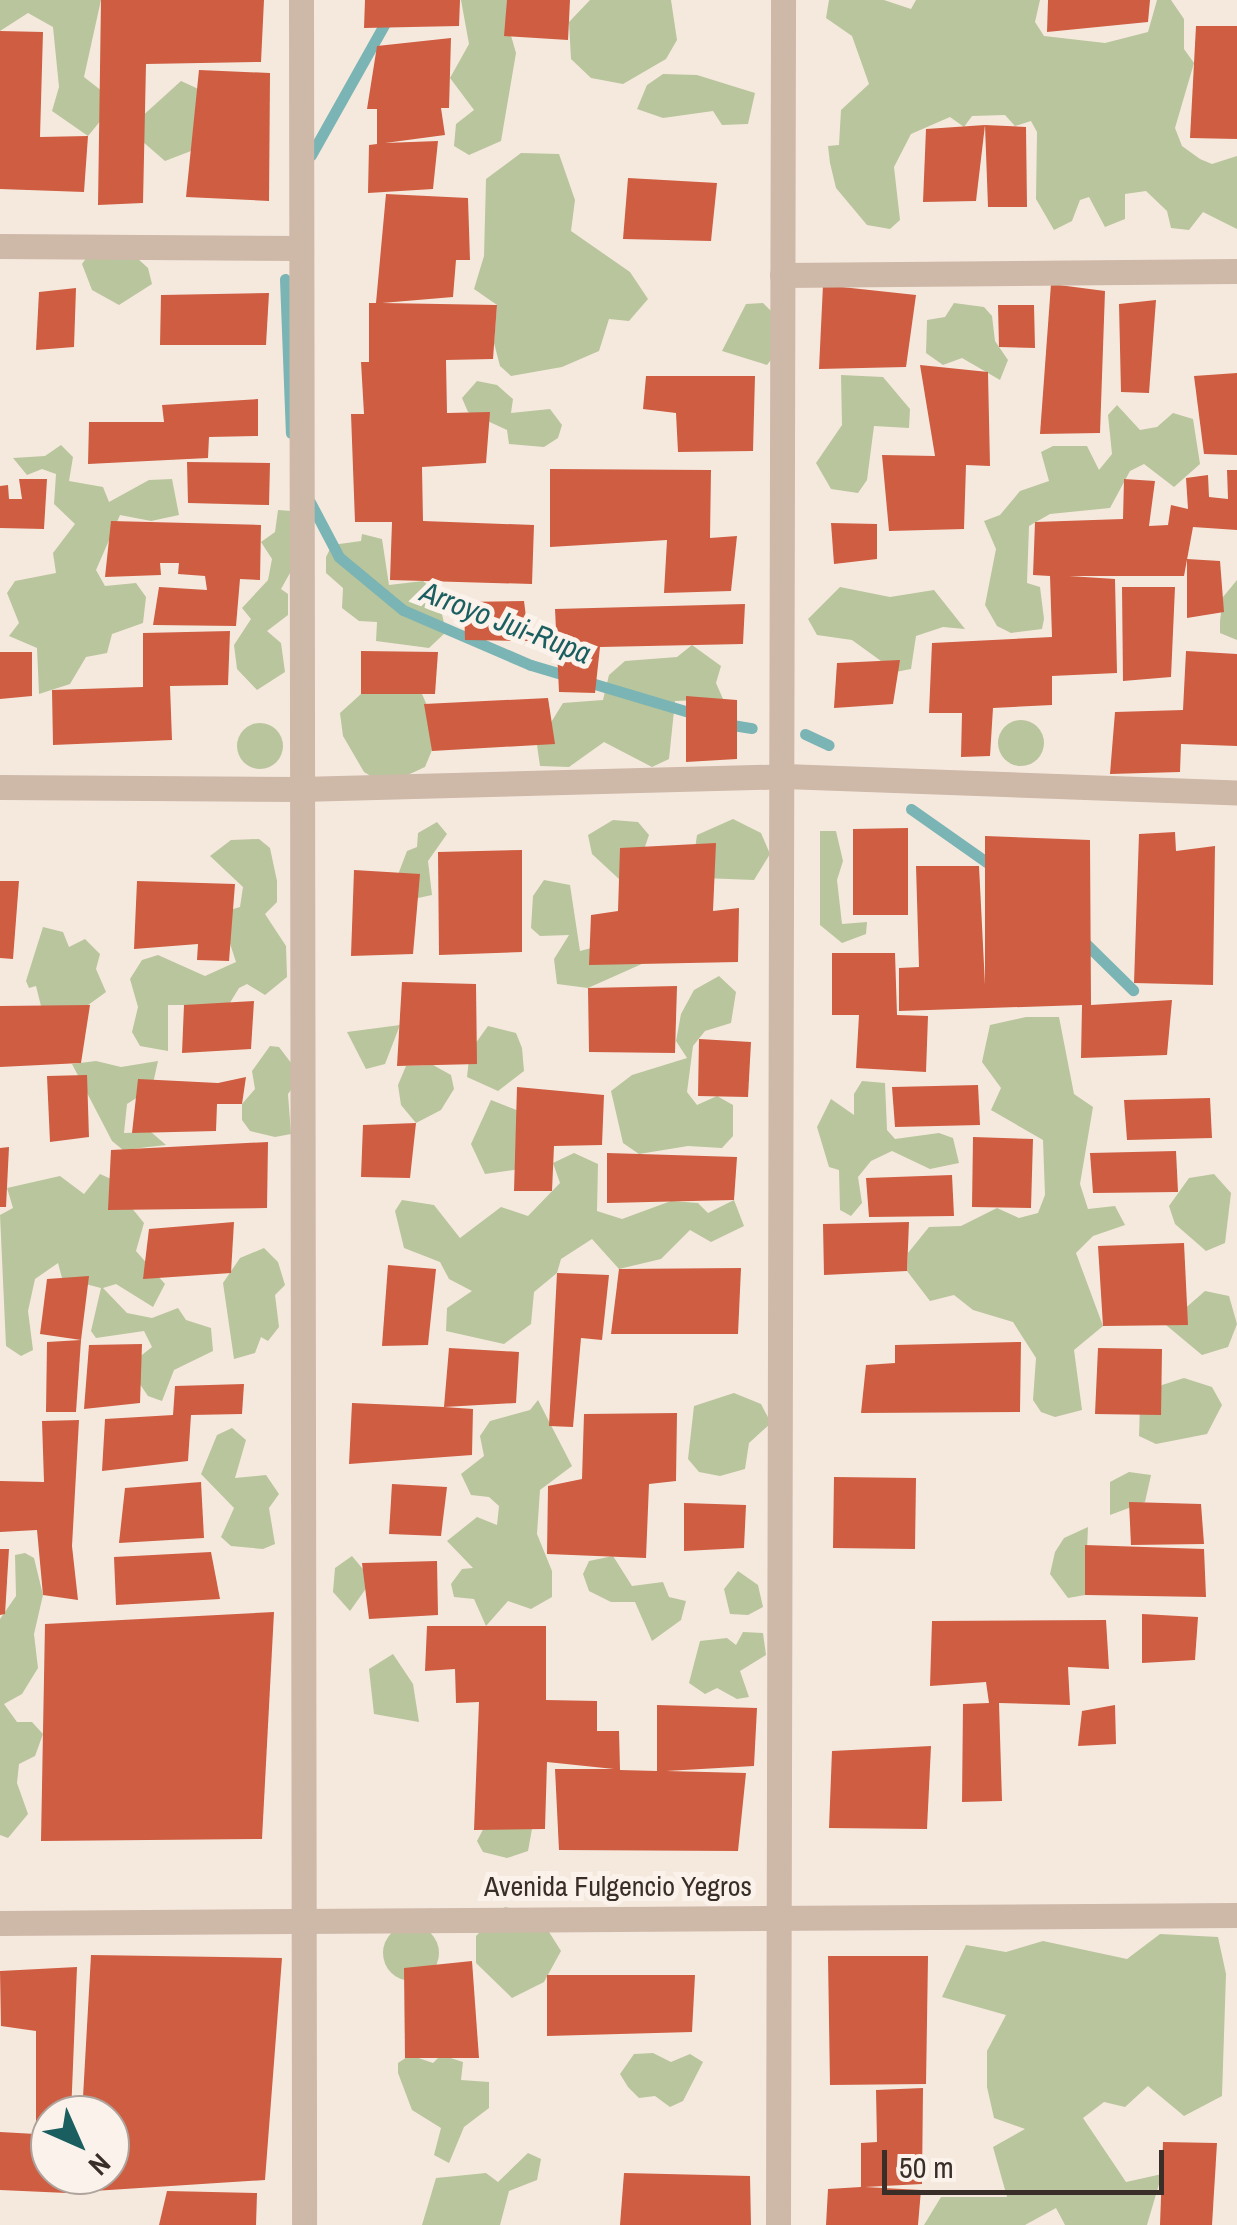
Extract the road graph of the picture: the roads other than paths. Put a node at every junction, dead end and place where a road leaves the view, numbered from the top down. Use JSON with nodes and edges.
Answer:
{"nodes":[{"id":1,"x":301,"y":0,"type":"edge"},
{"id":2,"x":783,"y":0,"type":"edge"},
{"id":3,"x":0,"y":246,"type":"edge"},
{"id":4,"x":300,"y":248,"type":"junction"},
{"id":5,"x":1237,"y":271,"type":"edge"},
{"id":6,"x":782,"y":275,"type":"junction"},
{"id":7,"x":784,"y":776,"type":"junction"},
{"id":8,"x":0,"y":787,"type":"edge"},
{"id":9,"x":300,"y":788,"type":"junction"},
{"id":10,"x":1237,"y":793,"type":"edge"},
{"id":11,"x":779,"y":1915,"type":"junction"},
{"id":12,"x":1237,"y":1916,"type":"edge"},
{"id":13,"x":306,"y":1917,"type":"junction"},
{"id":14,"x":0,"y":1923,"type":"edge"},
{"id":15,"x":304,"y":2225,"type":"edge"},
{"id":16,"x":778,"y":2225,"type":"edge"}],
"edges":[{"from":1,"to":4,"type":"street"},
{"from":2,"to":6,"type":"street"},
{"from":3,"to":4,"type":"street"},
{"from":4,"to":9,"type":"street"},
{"from":5,"to":6,"type":"street"},
{"from":6,"to":7,"type":"street"},
{"from":7,"to":9,"type":"street"},
{"from":7,"to":10,"type":"street"},
{"from":7,"to":11,"type":"street"},
{"from":8,"to":9,"type":"street"},
{"from":9,"to":13,"type":"street"},
{"from":11,"to":12,"type":"street","name":"Avenida Fulgencio Yegros"},
{"from":11,"to":13,"type":"street","name":"Avenida Fulgencio Yegros"},
{"from":11,"to":16,"type":"street"},
{"from":13,"to":14,"type":"street","name":"Avenida Fulgencio Yegros"},
{"from":13,"to":15,"type":"street"}]}
